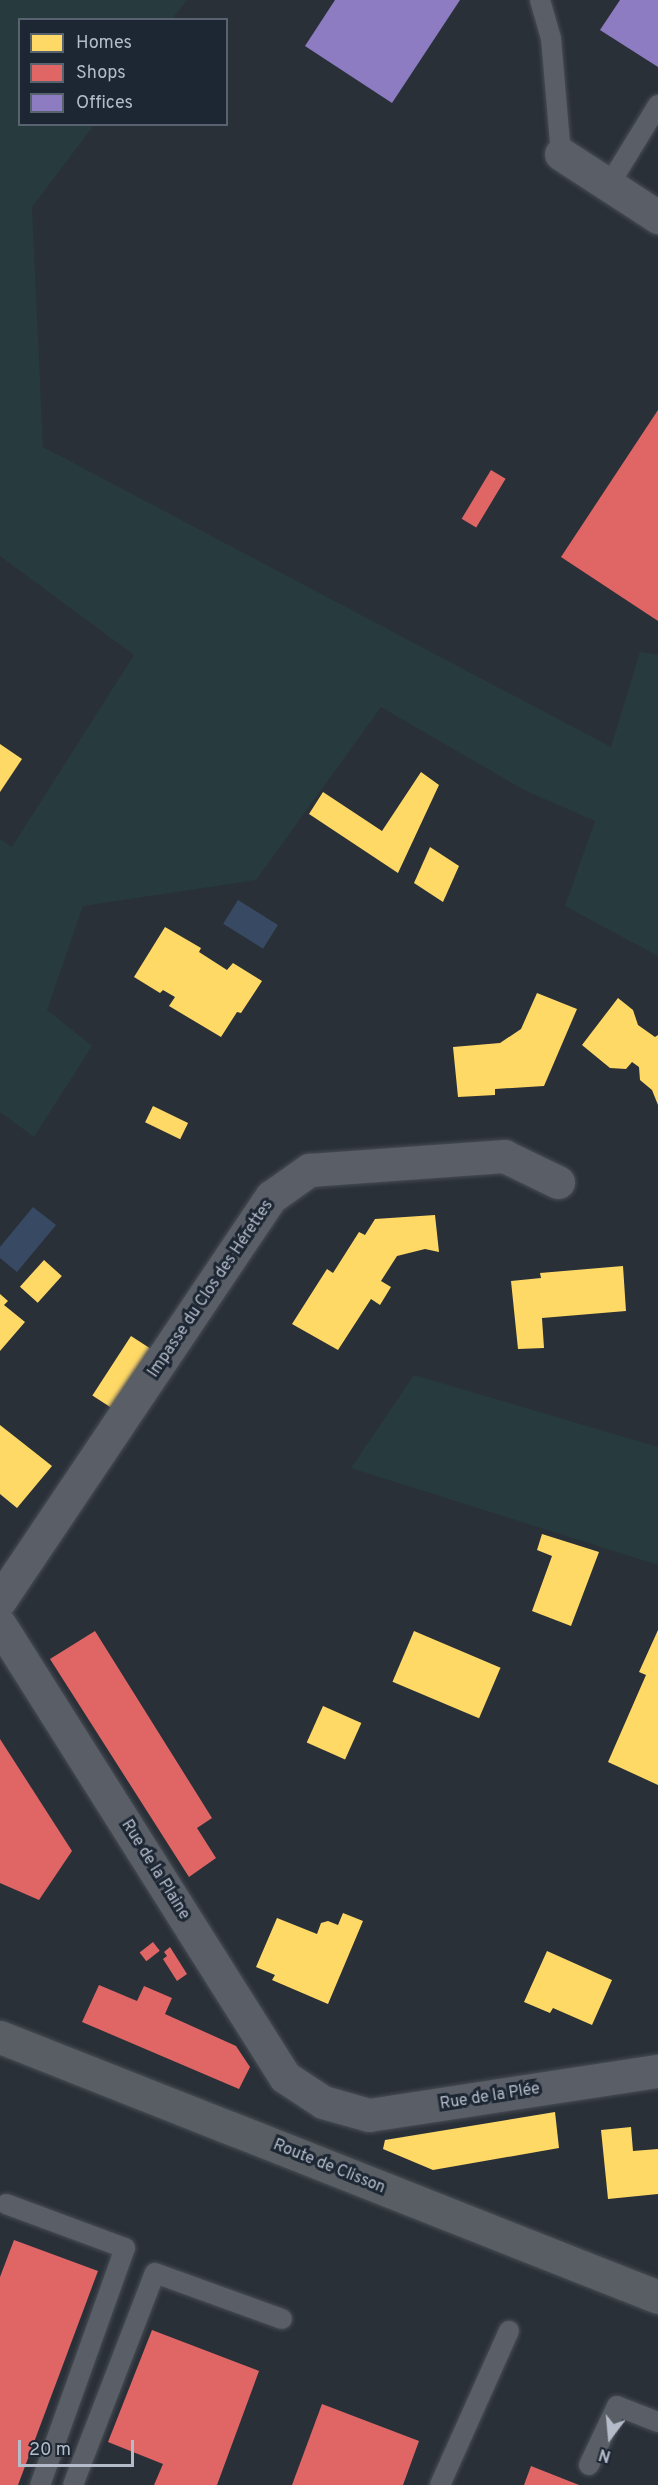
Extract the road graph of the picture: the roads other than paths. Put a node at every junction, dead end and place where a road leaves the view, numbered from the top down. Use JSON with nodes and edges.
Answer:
{"nodes":[{"id":1,"x":540,"y":0,"type":"edge"},
{"id":2,"x":658,"y":105,"type":"edge"},
{"id":3,"x":561,"y":154,"type":"joint"},
{"id":4,"x":609,"y":185,"type":"junction"},
{"id":5,"x":658,"y":217,"type":"edge"},
{"id":6,"x":558,"y":1182,"type":"dead end"},
{"id":7,"x":0,"y":1600,"type":"edge"},
{"id":8,"x":0,"y":1625,"type":"edge"},
{"id":9,"x":0,"y":2037,"type":"edge"},
{"id":10,"x":658,"y":2071,"type":"edge"},
{"id":11,"x":322,"y":2102,"type":"joint"},
{"id":12,"x":6,"y":2204,"type":"dead end"},
{"id":13,"x":658,"y":2297,"type":"edge"},
{"id":14,"x":282,"y":2319,"type":"dead end"},
{"id":15,"x":509,"y":2331,"type":"dead end"},
{"id":16,"x":658,"y":2422,"type":"edge"},
{"id":17,"x":589,"y":2465,"type":"dead end"},
{"id":18,"x":40,"y":2485,"type":"edge"},
{"id":19,"x":73,"y":2485,"type":"edge"},
{"id":20,"x":440,"y":2485,"type":"edge"}],
"edges":[{"from":1,"to":3,"type":"lane"},
{"from":2,"to":4,"type":"lane"},
{"from":3,"to":4,"type":"street"},
{"from":4,"to":5,"type":"street"},
{"from":6,"to":7,"type":"street","name":"Impasse du Clos des Hérettes"},
{"from":8,"to":11,"type":"street","name":"Rue de la Plaine"},
{"from":9,"to":13,"type":"main road","name":"Route de Clisson"},
{"from":10,"to":11,"type":"street","name":"Rue de la Plée"},
{"from":12,"to":18,"type":"lane"},
{"from":14,"to":19,"type":"lane"},
{"from":15,"to":20,"type":"lane"},
{"from":16,"to":17,"type":"lane"}]}
